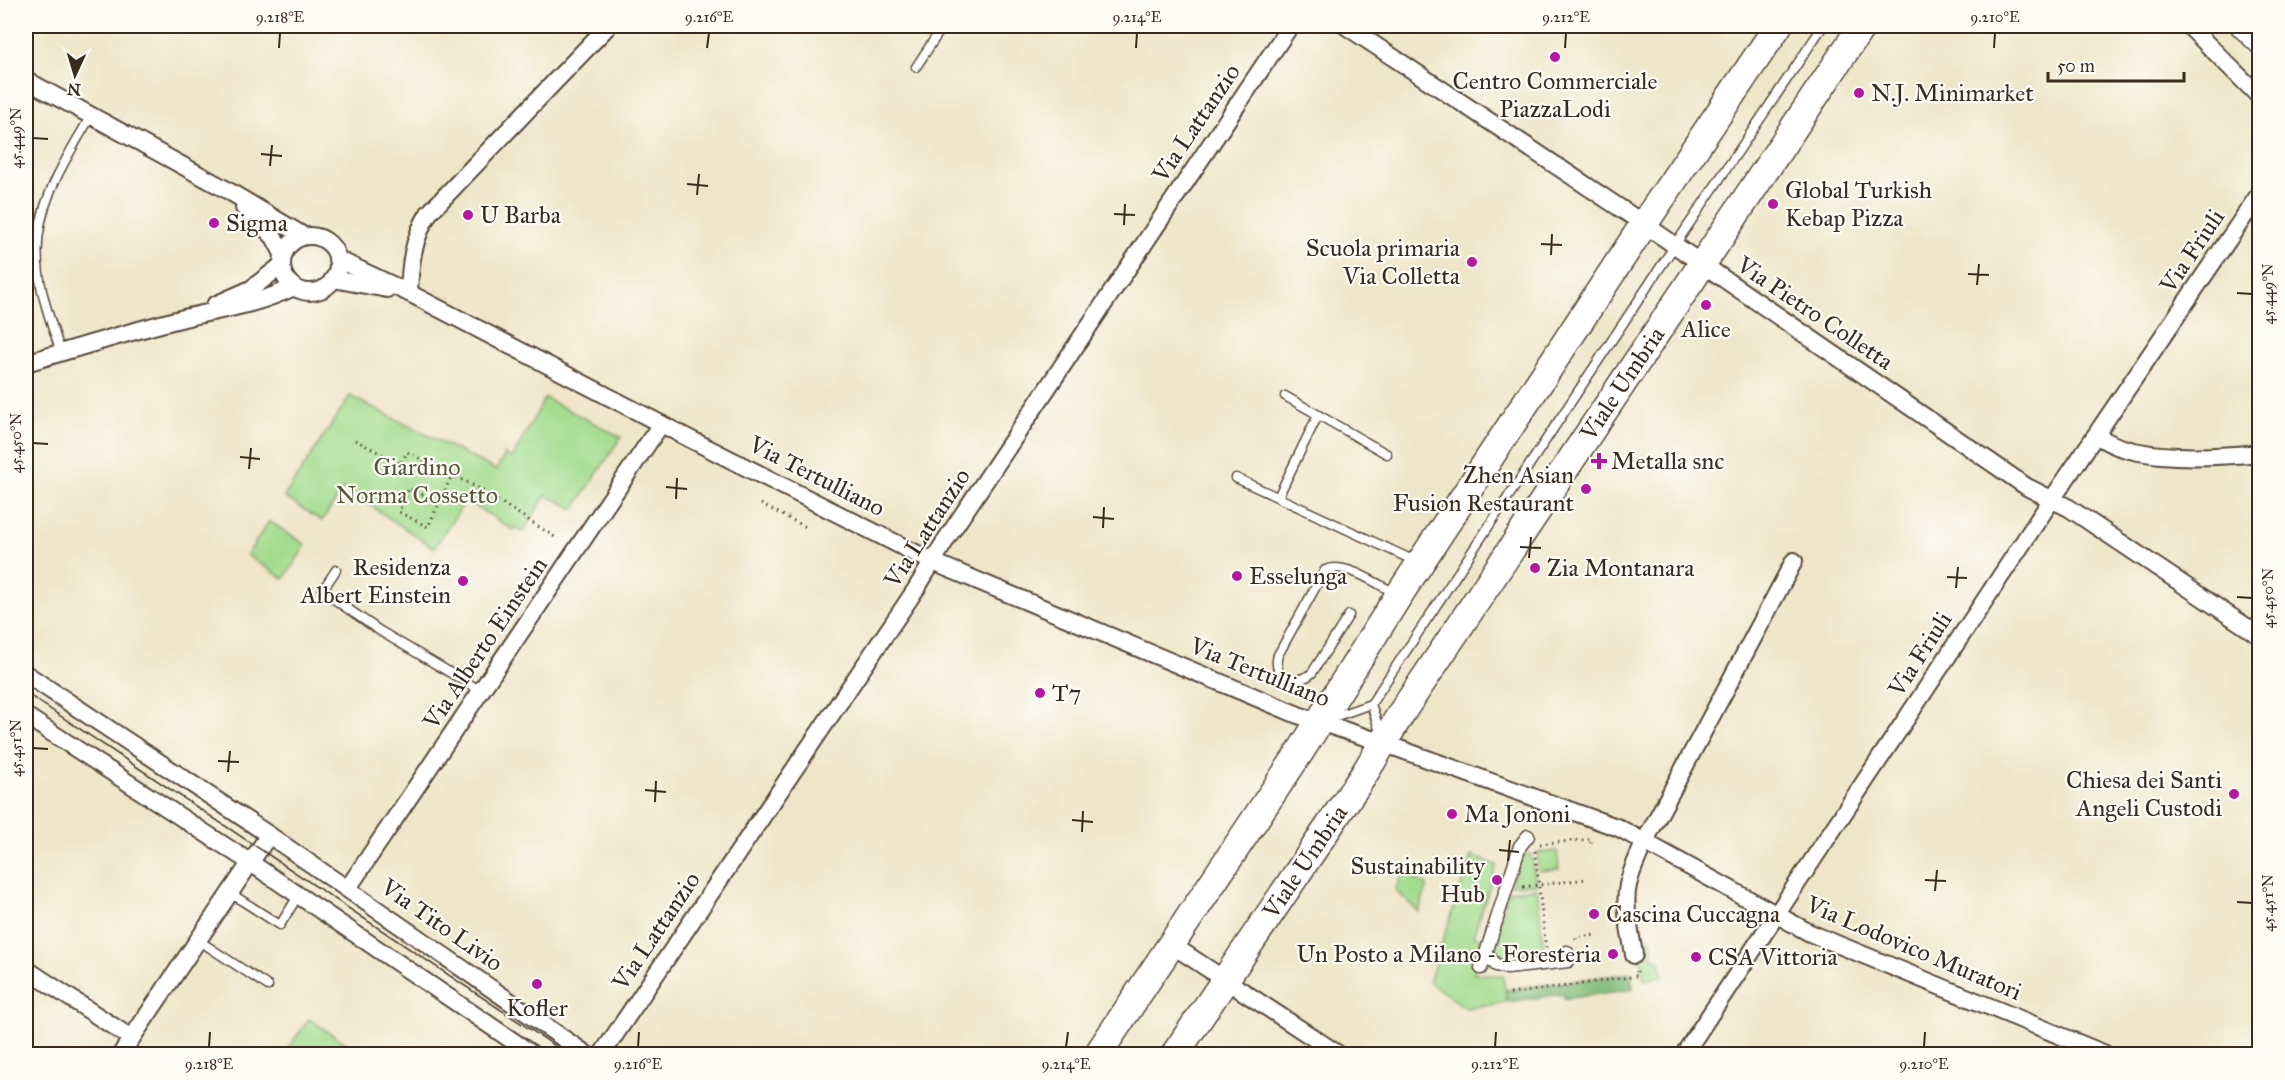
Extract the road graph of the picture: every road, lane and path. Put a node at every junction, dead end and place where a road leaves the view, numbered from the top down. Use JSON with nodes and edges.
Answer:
{"nodes":[{"id":1,"x":608,"y":26,"type":"edge"},
{"id":2,"x":943,"y":26,"type":"edge"},
{"id":3,"x":1290,"y":26,"type":"edge"},
{"id":4,"x":1346,"y":26,"type":"edge"},
{"id":5,"x":1778,"y":26,"type":"edge"},
{"id":6,"x":1823,"y":26,"type":"edge"},
{"id":7,"x":1862,"y":26,"type":"edge"},
{"id":8,"x":2188,"y":26,"type":"edge"},
{"id":9,"x":2242,"y":26,"type":"edge"},
{"id":10,"x":2259,"y":42,"type":"edge"},
{"id":11,"x":916,"y":67,"type":"dead end"},
{"id":12,"x":26,"y":80,"type":"edge"},
{"id":13,"x":2259,"y":97,"type":"edge"},
{"id":14,"x":91,"y":116,"type":"junction"},
{"id":15,"x":227,"y":190,"type":"junction"},
{"id":16,"x":2259,"y":193,"type":"edge"},
{"id":17,"x":1644,"y":224,"type":"junction"},
{"id":18,"x":304,"y":236,"type":"junction"},
{"id":19,"x":1675,"y":245,"type":"junction"},
{"id":20,"x":337,"y":259,"type":"junction"},
{"id":21,"x":283,"y":260,"type":"junction"},
{"id":22,"x":1703,"y":265,"type":"junction"},
{"id":23,"x":333,"y":279,"type":"junction"},
{"id":24,"x":294,"y":287,"type":"junction"},
{"id":25,"x":409,"y":293,"type":"junction"},
{"id":26,"x":181,"y":319,"type":"junction"},
{"id":27,"x":61,"y":353,"type":"junction"},
{"id":28,"x":26,"y":363,"type":"edge"},
{"id":29,"x":1285,"y":396,"type":"dead end"},
{"id":30,"x":1318,"y":415,"type":"junction"},
{"id":31,"x":661,"y":424,"type":"junction"},
{"id":32,"x":2097,"y":435,"type":"junction"},
{"id":33,"x":355,"y":440,"type":"dead end"},
{"id":34,"x":2259,"y":453,"type":"edge"},
{"id":35,"x":1387,"y":454,"type":"dead end"},
{"id":36,"x":452,"y":475,"type":"junction"},
{"id":37,"x":1236,"y":477,"type":"dead end"},
{"id":38,"x":1278,"y":497,"type":"junction"},
{"id":39,"x":2051,"y":500,"type":"junction"},
{"id":40,"x":439,"y":503,"type":"junction"},
{"id":41,"x":760,"y":504,"type":"dead end"},
{"id":42,"x":806,"y":527,"type":"dead end"},
{"id":43,"x":558,"y":539,"type":"dead end"},
{"id":44,"x":1794,"y":561,"type":"dead end"},
{"id":45,"x":933,"y":562,"type":"junction"},
{"id":46,"x":1420,"y":564,"type":"junction"},
{"id":47,"x":336,"y":570,"type":"dead end"},
{"id":48,"x":1399,"y":595,"type":"junction"},
{"id":49,"x":1349,"y":615,"type":"dead end"},
{"id":50,"x":2259,"y":636,"type":"edge"},
{"id":51,"x":26,"y":674,"type":"edge"},
{"id":52,"x":481,"y":691,"type":"junction"},
{"id":53,"x":1371,"y":704,"type":"junction"},
{"id":54,"x":26,"y":716,"type":"edge"},
{"id":55,"x":1319,"y":722,"type":"junction"},
{"id":56,"x":1383,"y":743,"type":"junction"},
{"id":57,"x":269,"y":835,"type":"junction"},
{"id":58,"x":1528,"y":836,"type":"dead end"},
{"id":59,"x":1645,"y":841,"type":"junction"},
{"id":60,"x":1592,"y":846,"type":"dead end"},
{"id":61,"x":251,"y":863,"type":"junction"},
{"id":62,"x":1587,"y":879,"type":"dead end"},
{"id":63,"x":1539,"y":885,"type":"junction"},
{"id":64,"x":348,"y":888,"type":"junction"},
{"id":65,"x":1506,"y":888,"type":"junction"},
{"id":66,"x":230,"y":893,"type":"junction"},
{"id":67,"x":298,"y":896,"type":"junction"},
{"id":68,"x":1778,"y":915,"type":"junction"},
{"id":69,"x":1596,"y":935,"type":"dead end"},
{"id":70,"x":198,"y":940,"type":"junction"},
{"id":71,"x":1172,"y":945,"type":"junction"},
{"id":72,"x":1572,"y":948,"type":"joint"},
{"id":73,"x":1546,"y":950,"type":"dead end"},
{"id":74,"x":1486,"y":953,"type":"junction"},
{"id":75,"x":1634,"y":955,"type":"joint"},
{"id":76,"x":1481,"y":968,"type":"dead end"},
{"id":77,"x":26,"y":969,"type":"edge"},
{"id":78,"x":1225,"y":979,"type":"junction"},
{"id":79,"x":268,"y":986,"type":"dead end"},
{"id":80,"x":1510,"y":994,"type":"dead end"},
{"id":81,"x":131,"y":1038,"type":"junction"},
{"id":82,"x":121,"y":1054,"type":"edge"},
{"id":83,"x":532,"y":1054,"type":"edge"},
{"id":84,"x":586,"y":1054,"type":"edge"},
{"id":85,"x":602,"y":1054,"type":"edge"},
{"id":86,"x":1098,"y":1054,"type":"edge"},
{"id":87,"x":1175,"y":1054,"type":"edge"},
{"id":88,"x":1338,"y":1054,"type":"edge"},
{"id":89,"x":1684,"y":1054,"type":"edge"},
{"id":90,"x":2105,"y":1054,"type":"edge"}],
"edges":[{"from":1,"to":25,"type":"street"},
{"from":2,"to":11,"type":"lane"},
{"from":3,"to":45,"type":"street","name":"Via Lattanzio"},
{"from":4,"to":17,"type":"street","name":"Via Pietro Colletta"},
{"from":5,"to":17,"type":"main road"},
{"from":6,"to":19,"type":"lane","name":"Viale Umbria"},
{"from":7,"to":22,"type":"main road","name":"Viale Umbria"},
{"from":8,"to":13,"type":"street"},
{"from":9,"to":10,"type":"main road"},
{"from":12,"to":14,"type":"street","name":"Via Tertulliano"},
{"from":14,"to":15,"type":"street","name":"Via Tertulliano"},
{"from":14,"to":27,"type":"lane"},
{"from":15,"to":18,"type":"street","name":"Via Tertulliano"},
{"from":15,"to":21,"type":"street","name":"Via Tertulliano"},
{"from":16,"to":32,"type":"street","name":"Via Friuli"},
{"from":17,"to":19,"type":"street","name":"Via Pietro Colletta"},
{"from":17,"to":46,"type":"main road"},
{"from":18,"to":20,"type":"street","name":"Via Tertulliano"},
{"from":18,"to":21,"type":"street"},
{"from":19,"to":22,"type":"street","name":"Via Pietro Colletta"},
{"from":19,"to":53,"type":"lane","name":"Viale Umbria"},
{"from":20,"to":23,"type":"street"},
{"from":20,"to":25,"type":"street","name":"Via Tertulliano"},
{"from":21,"to":24,"type":"street","name":"Via Tertulliano"},
{"from":21,"to":26,"type":"street"},
{"from":22,"to":39,"type":"street","name":"Via Pietro Colletta"},
{"from":22,"to":56,"type":"main road","name":"Viale Umbria"},
{"from":23,"to":24,"type":"street"},
{"from":23,"to":25,"type":"street","name":"Via Tertulliano"},
{"from":24,"to":26,"type":"street"},
{"from":25,"to":31,"type":"street","name":"Via Tertulliano"},
{"from":26,"to":27,"type":"street"},
{"from":27,"to":28,"type":"street"},
{"from":29,"to":30,"type":"lane"},
{"from":30,"to":35,"type":"lane"},
{"from":30,"to":38,"type":"lane"},
{"from":31,"to":45,"type":"street","name":"Via Tertulliano"},
{"from":31,"to":52,"type":"street","name":"Via Alberto Einstein"},
{"from":32,"to":34,"type":"street"},
{"from":32,"to":39,"type":"street","name":"Via Friuli"},
{"from":33,"to":36,"type":"path"},
{"from":36,"to":40,"type":"path"},
{"from":36,"to":43,"type":"path"},
{"from":37,"to":38,"type":"lane"},
{"from":38,"to":46,"type":"lane"},
{"from":39,"to":50,"type":"street","name":"Via Pietro Colletta"},
{"from":39,"to":68,"type":"street","name":"Via Friuli"},
{"from":40,"to":40,"type":"path"},
{"from":41,"to":42,"type":"path"},
{"from":44,"to":59,"type":"street"},
{"from":45,"to":55,"type":"street","name":"Via Tertulliano"},
{"from":45,"to":85,"type":"street","name":"Via Lattanzio"},
{"from":46,"to":48,"type":"main road"},
{"from":47,"to":52,"type":"lane"},
{"from":48,"to":49,"type":"lane"},
{"from":48,"to":55,"type":"main road"},
{"from":51,"to":57,"type":"street","name":"Via Tito Livio"},
{"from":52,"to":64,"type":"street","name":"Via Alberto Einstein"},
{"from":53,"to":55,"type":"lane"},
{"from":53,"to":56,"type":"lane"},
{"from":54,"to":61,"type":"street"},
{"from":55,"to":56,"type":"street","name":"Via Tertulliano"},
{"from":55,"to":71,"type":"main road"},
{"from":56,"to":59,"type":"street","name":"Via Lodovico Muratori"},
{"from":56,"to":78,"type":"main road","name":"Viale Umbria"},
{"from":57,"to":61,"type":"street"},
{"from":57,"to":64,"type":"street","name":"Via Tito Livio"},
{"from":58,"to":65,"type":"street"},
{"from":59,"to":68,"type":"street","name":"Via Lodovico Muratori"},
{"from":59,"to":75,"type":"street"},
{"from":60,"to":63,"type":"path"},
{"from":61,"to":66,"type":"street"},
{"from":61,"to":67,"type":"street"},
{"from":62,"to":63,"type":"path"},
{"from":63,"to":65,"type":"path"},
{"from":63,"to":73,"type":"path"},
{"from":64,"to":84,"type":"street","name":"Via Tito Livio"},
{"from":65,"to":74,"type":"street"},
{"from":66,"to":67,"type":"lane"},
{"from":66,"to":70,"type":"street"},
{"from":67,"to":83,"type":"street"},
{"from":68,"to":89,"type":"street","name":"Via Friuli"},
{"from":68,"to":90,"type":"street","name":"Via Lodovico Muratori"},
{"from":69,"to":72,"type":"path"},
{"from":70,"to":79,"type":"lane"},
{"from":70,"to":81,"type":"street"},
{"from":71,"to":78,"type":"street"},
{"from":71,"to":86,"type":"main road"},
{"from":72,"to":74,"type":"street"},
{"from":74,"to":76,"type":"street"},
{"from":75,"to":80,"type":"path"},
{"from":77,"to":81,"type":"street"},
{"from":78,"to":87,"type":"main road","name":"Viale Umbria"},
{"from":78,"to":88,"type":"street"},
{"from":81,"to":82,"type":"street"}]}
